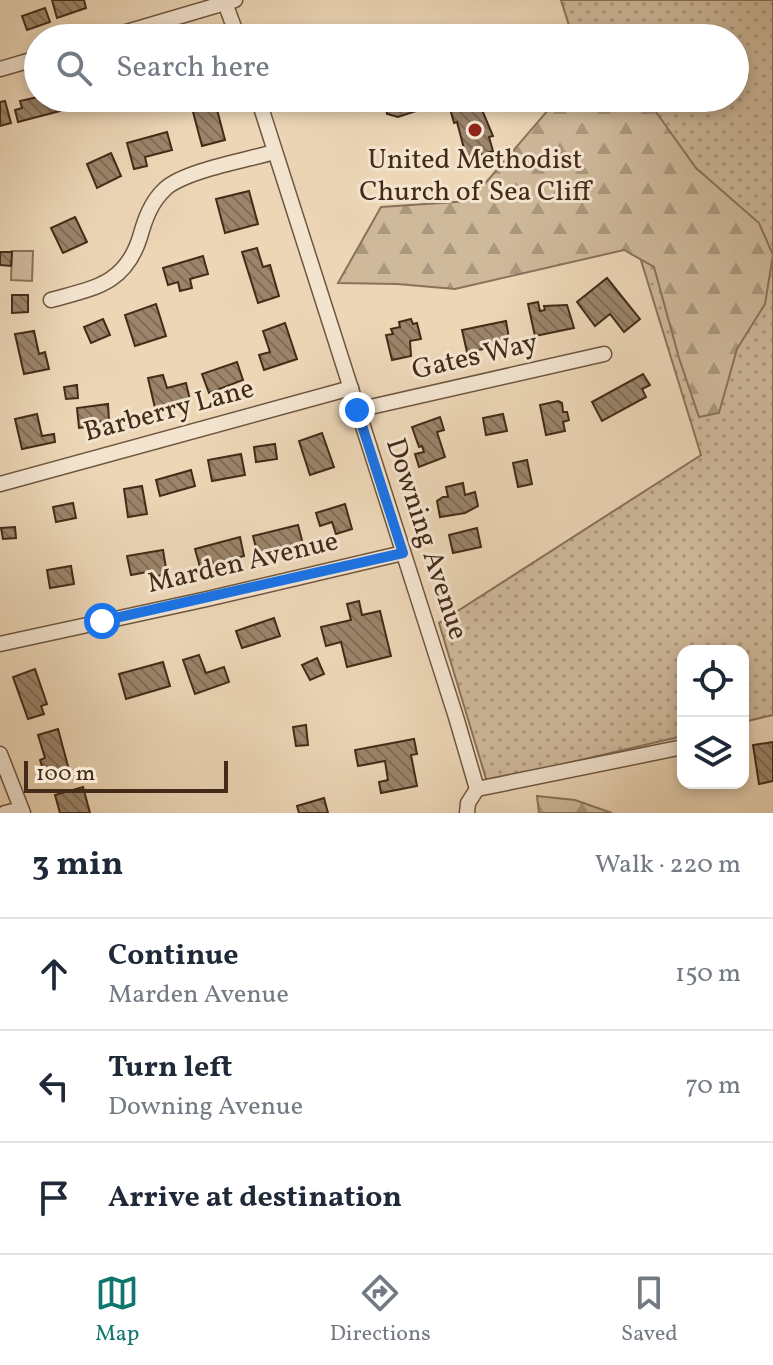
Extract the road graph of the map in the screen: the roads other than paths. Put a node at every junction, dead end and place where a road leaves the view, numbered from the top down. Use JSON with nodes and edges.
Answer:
{"nodes":[{"id":1,"x":228,"y":1,"type":"edge"},
{"id":2,"x":152,"y":24,"type":"edge"},
{"id":3,"x":234,"y":24,"type":"edge"},
{"id":4,"x":24,"y":62,"type":"edge"},
{"id":5,"x":0,"y":69,"type":"edge"},
{"id":6,"x":262,"y":112,"type":"edge"},
{"id":7,"x":274,"y":152,"type":"junction"},
{"id":8,"x":51,"y":300,"type":"dead end"},
{"id":9,"x":604,"y":354,"type":"dead end"},
{"id":10,"x":351,"y":388,"type":"junction"},
{"id":11,"x":357,"y":410,"type":"junction"},
{"id":12,"x":0,"y":484,"type":"edge"},
{"id":13,"x":403,"y":553,"type":"junction"},
{"id":14,"x":0,"y":644,"type":"edge"},
{"id":15,"x":677,"y":748,"type":"edge"},
{"id":16,"x":0,"y":754,"type":"edge"},
{"id":17,"x":477,"y":789,"type":"junction"},
{"id":18,"x":22,"y":811,"type":"edge"},
{"id":19,"x":5,"y":813,"type":"edge"},
{"id":20,"x":467,"y":813,"type":"edge"}],
"edges":[{"from":1,"to":2,"type":"street"},
{"from":1,"to":3,"type":"street"},
{"from":4,"to":5,"type":"street"},
{"from":6,"to":7,"type":"street","name":"Downing Avenue"},
{"from":7,"to":8,"type":"street"},
{"from":7,"to":10,"type":"street","name":"Downing Avenue"},
{"from":9,"to":11,"type":"street","name":"Gates Way"},
{"from":10,"to":11,"type":"street","name":"Downing Avenue"},
{"from":10,"to":12,"type":"street","name":"Barberry Lane"},
{"from":11,"to":13,"type":"street","name":"Downing Avenue"},
{"from":13,"to":14,"type":"street","name":"Marden Avenue"},
{"from":13,"to":17,"type":"street","name":"Downing Avenue"},
{"from":15,"to":17,"type":"street"},
{"from":16,"to":18,"type":"street"},
{"from":17,"to":20,"type":"street"},
{"from":18,"to":19,"type":"street"}]}
